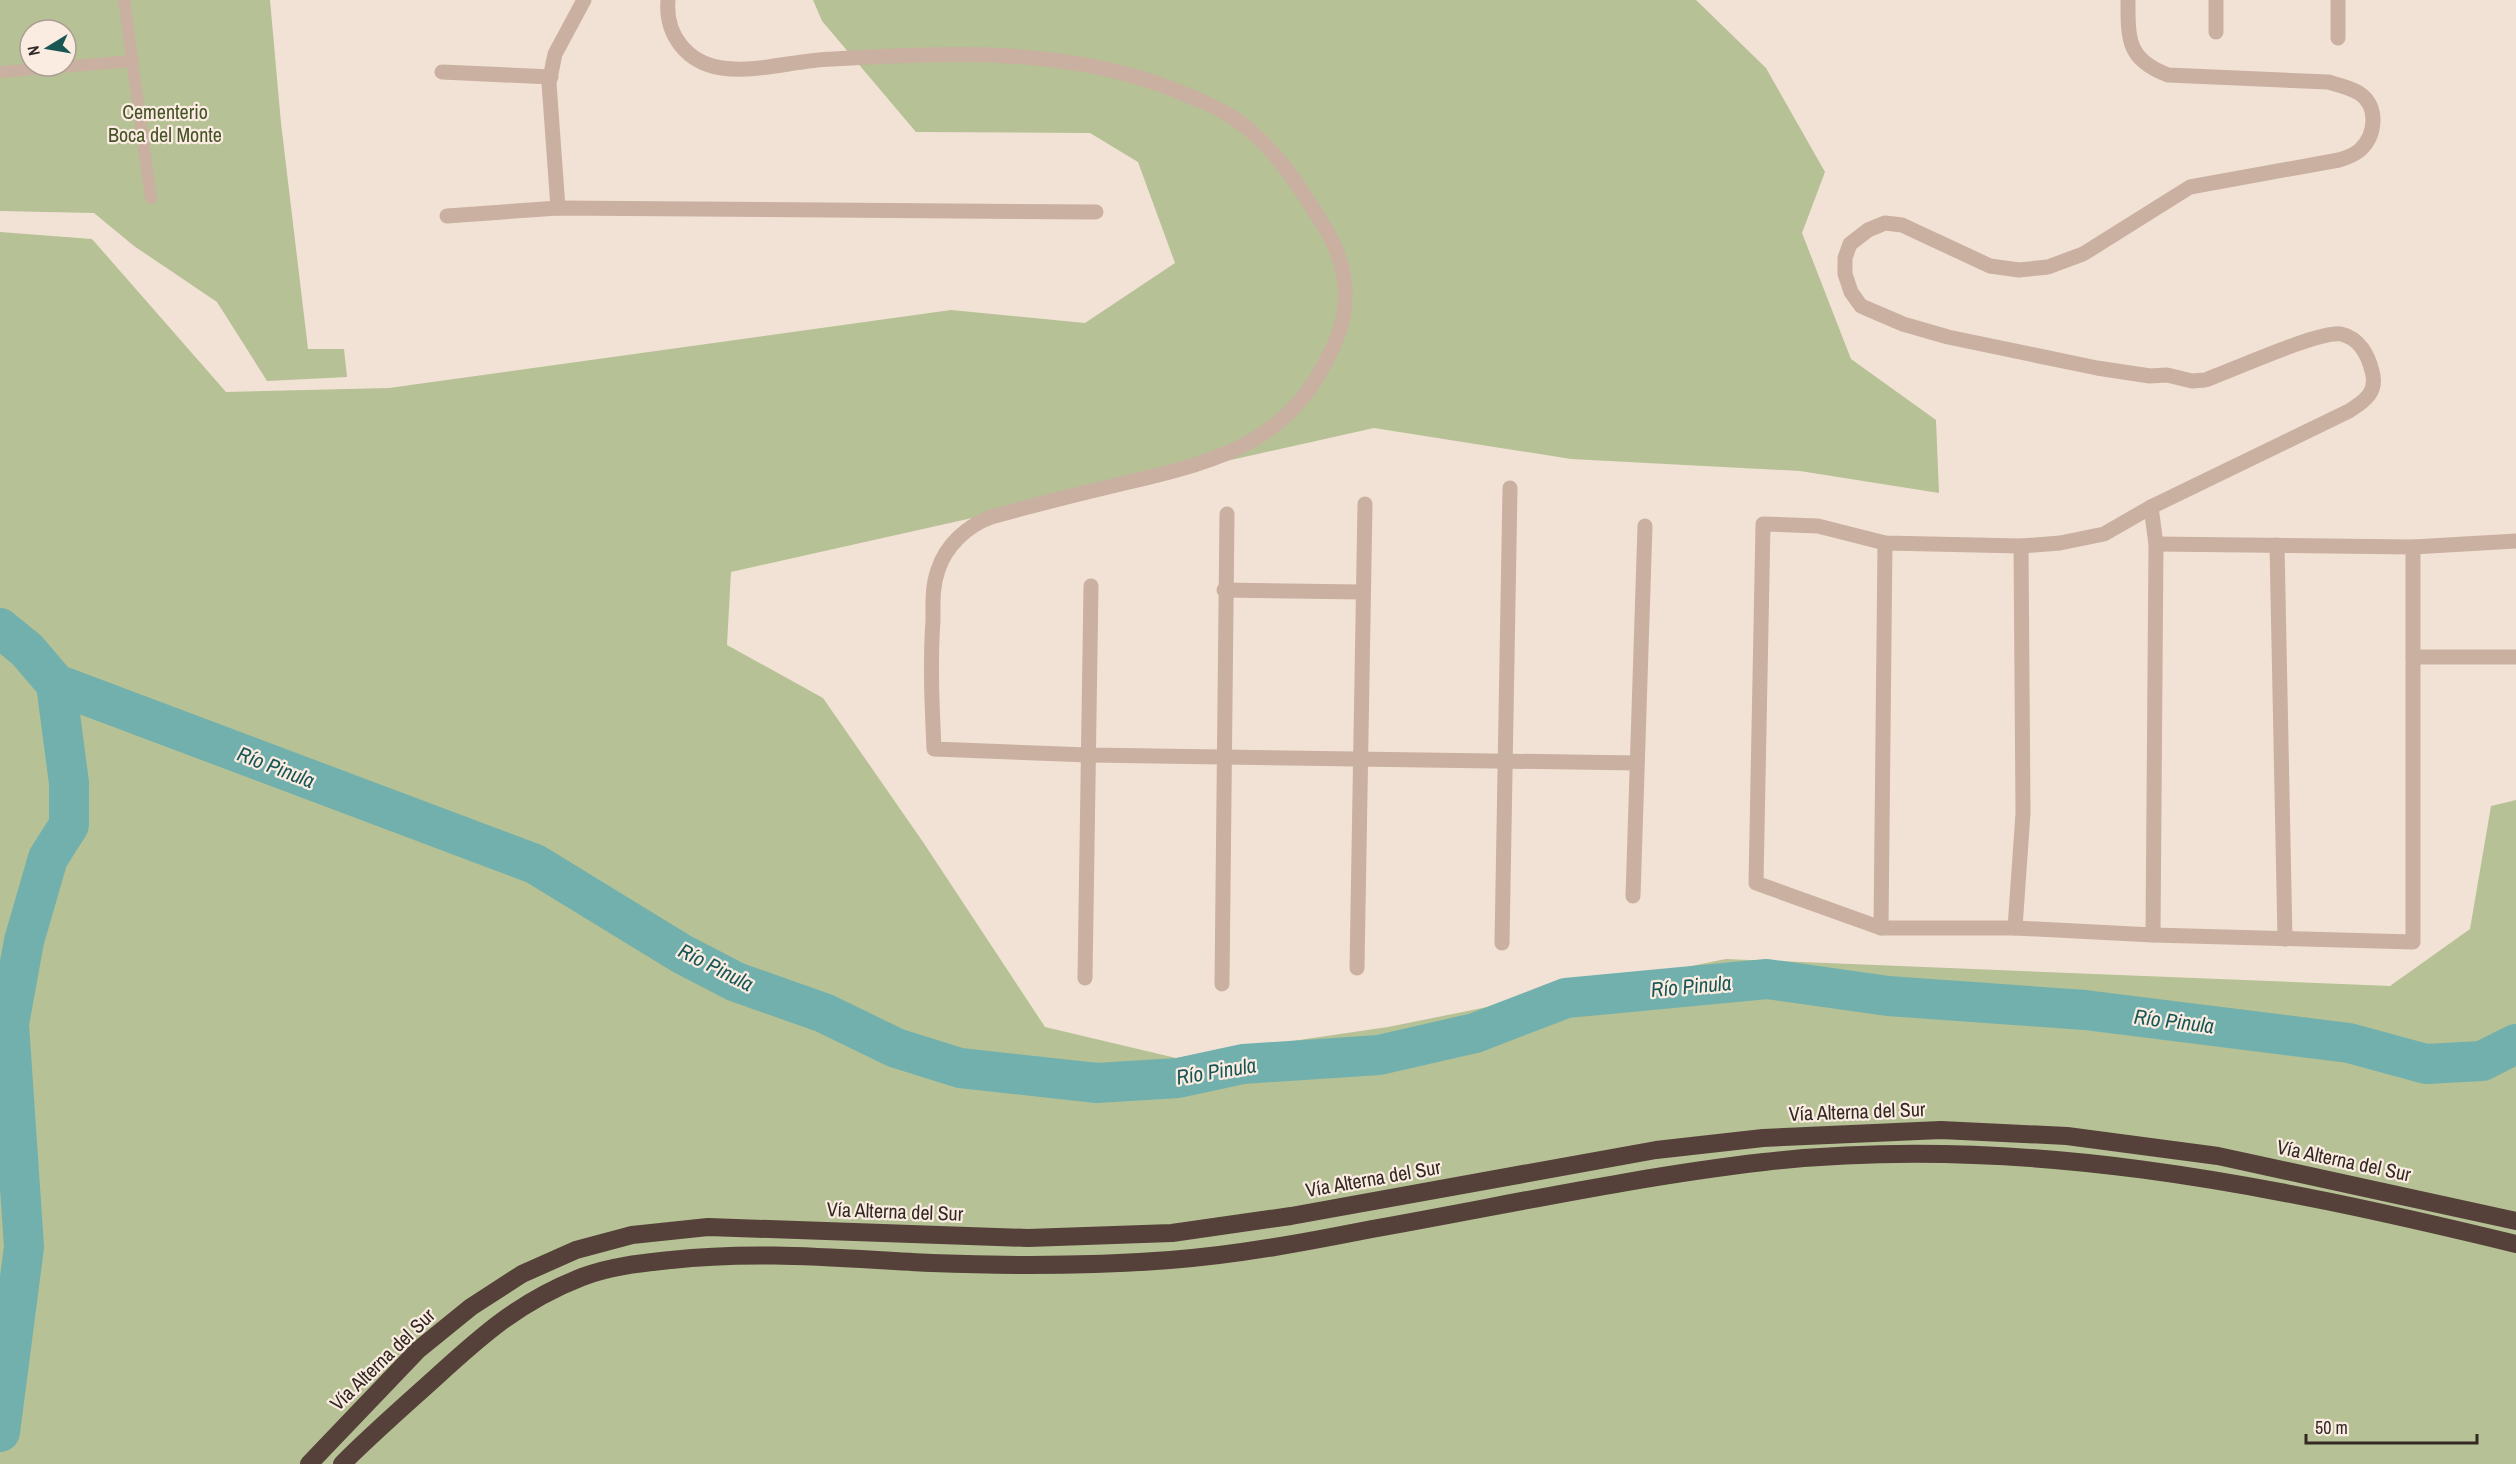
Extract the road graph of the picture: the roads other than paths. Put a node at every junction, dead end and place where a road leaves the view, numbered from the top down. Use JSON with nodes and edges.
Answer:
{"nodes":[{"id":1,"x":124,"y":0,"type":"edge"},
{"id":2,"x":584,"y":0,"type":"edge"},
{"id":3,"x":668,"y":0,"type":"edge"},
{"id":4,"x":2128,"y":0,"type":"edge"},
{"id":5,"x":2216,"y":0,"type":"edge"},
{"id":6,"x":2338,"y":0,"type":"edge"},
{"id":7,"x":2216,"y":32,"type":"dead end"},
{"id":8,"x":2338,"y":38,"type":"dead end"},
{"id":9,"x":133,"y":61,"type":"junction"},
{"id":10,"x":0,"y":72,"type":"edge"},
{"id":11,"x":442,"y":72,"type":"dead end"},
{"id":12,"x":551,"y":77,"type":"junction"},
{"id":13,"x":151,"y":198,"type":"dead end"},
{"id":14,"x":558,"y":208,"type":"junction"},
{"id":15,"x":1096,"y":212,"type":"dead end"},
{"id":16,"x":447,"y":216,"type":"dead end"},
{"id":17,"x":1510,"y":488,"type":"dead end"},
{"id":18,"x":1365,"y":504,"type":"dead end"},
{"id":19,"x":2151,"y":507,"type":"junction"},
{"id":20,"x":1227,"y":514,"type":"dead end"},
{"id":21,"x":1645,"y":526,"type":"dead end"},
{"id":22,"x":2516,"y":542,"type":"edge"},
{"id":23,"x":1885,"y":543,"type":"junction"},
{"id":24,"x":2156,"y":544,"type":"junction"},
{"id":25,"x":2277,"y":545,"type":"junction"},
{"id":26,"x":2021,"y":546,"type":"junction"},
{"id":27,"x":2413,"y":547,"type":"junction"},
{"id":28,"x":1091,"y":586,"type":"dead end"},
{"id":29,"x":1224,"y":590,"type":"junction"},
{"id":30,"x":1362,"y":592,"type":"junction"},
{"id":31,"x":2413,"y":657,"type":"junction"},
{"id":32,"x":2516,"y":657,"type":"edge"},
{"id":33,"x":1088,"y":755,"type":"junction"},
{"id":34,"x":1225,"y":757,"type":"junction"},
{"id":35,"x":1361,"y":759,"type":"junction"},
{"id":36,"x":1505,"y":761,"type":"junction"},
{"id":37,"x":1637,"y":763,"type":"junction"},
{"id":38,"x":1633,"y":896,"type":"dead end"},
{"id":39,"x":1881,"y":928,"type":"junction"},
{"id":40,"x":2014,"y":928,"type":"junction"},
{"id":41,"x":2153,"y":935,"type":"junction"},
{"id":42,"x":2285,"y":939,"type":"junction"},
{"id":43,"x":1502,"y":943,"type":"dead end"},
{"id":44,"x":1357,"y":968,"type":"dead end"},
{"id":45,"x":1085,"y":978,"type":"dead end"},
{"id":46,"x":1222,"y":984,"type":"dead end"},
{"id":47,"x":2516,"y":1221,"type":"edge"},
{"id":48,"x":2516,"y":1244,"type":"edge"},
{"id":49,"x":309,"y":1464,"type":"edge"},
{"id":50,"x":342,"y":1464,"type":"edge"}],
"edges":[{"from":1,"to":9,"type":"lane"},
{"from":2,"to":12,"type":"street"},
{"from":3,"to":33,"type":"street"},
{"from":4,"to":19,"type":"street"},
{"from":5,"to":7,"type":"street"},
{"from":6,"to":8,"type":"street"},
{"from":9,"to":10,"type":"lane"},
{"from":9,"to":13,"type":"lane"},
{"from":11,"to":12,"type":"street"},
{"from":12,"to":14,"type":"street"},
{"from":14,"to":15,"type":"street"},
{"from":14,"to":16,"type":"street"},
{"from":17,"to":36,"type":"street"},
{"from":18,"to":30,"type":"street"},
{"from":19,"to":24,"type":"street"},
{"from":19,"to":26,"type":"street"},
{"from":20,"to":29,"type":"street"},
{"from":21,"to":37,"type":"street"},
{"from":22,"to":27,"type":"street"},
{"from":23,"to":26,"type":"street"},
{"from":23,"to":39,"type":"street"},
{"from":23,"to":39,"type":"street"},
{"from":24,"to":25,"type":"street"},
{"from":24,"to":41,"type":"street"},
{"from":25,"to":27,"type":"street"},
{"from":25,"to":42,"type":"street"},
{"from":26,"to":40,"type":"street"},
{"from":27,"to":31,"type":"street"},
{"from":28,"to":33,"type":"street"},
{"from":29,"to":30,"type":"street"},
{"from":29,"to":34,"type":"street"},
{"from":30,"to":35,"type":"street"},
{"from":31,"to":32,"type":"street"},
{"from":31,"to":42,"type":"street"},
{"from":33,"to":34,"type":"street"},
{"from":33,"to":45,"type":"street"},
{"from":34,"to":35,"type":"street"},
{"from":34,"to":46,"type":"street"},
{"from":35,"to":36,"type":"street"},
{"from":35,"to":44,"type":"street"},
{"from":36,"to":37,"type":"street"},
{"from":36,"to":43,"type":"street"},
{"from":37,"to":38,"type":"street"},
{"from":39,"to":40,"type":"street"},
{"from":40,"to":41,"type":"street"},
{"from":41,"to":42,"type":"street"},
{"from":47,"to":49,"type":"highway","name":"Vía Alterna del Sur"},
{"from":48,"to":50,"type":"highway"}]}
